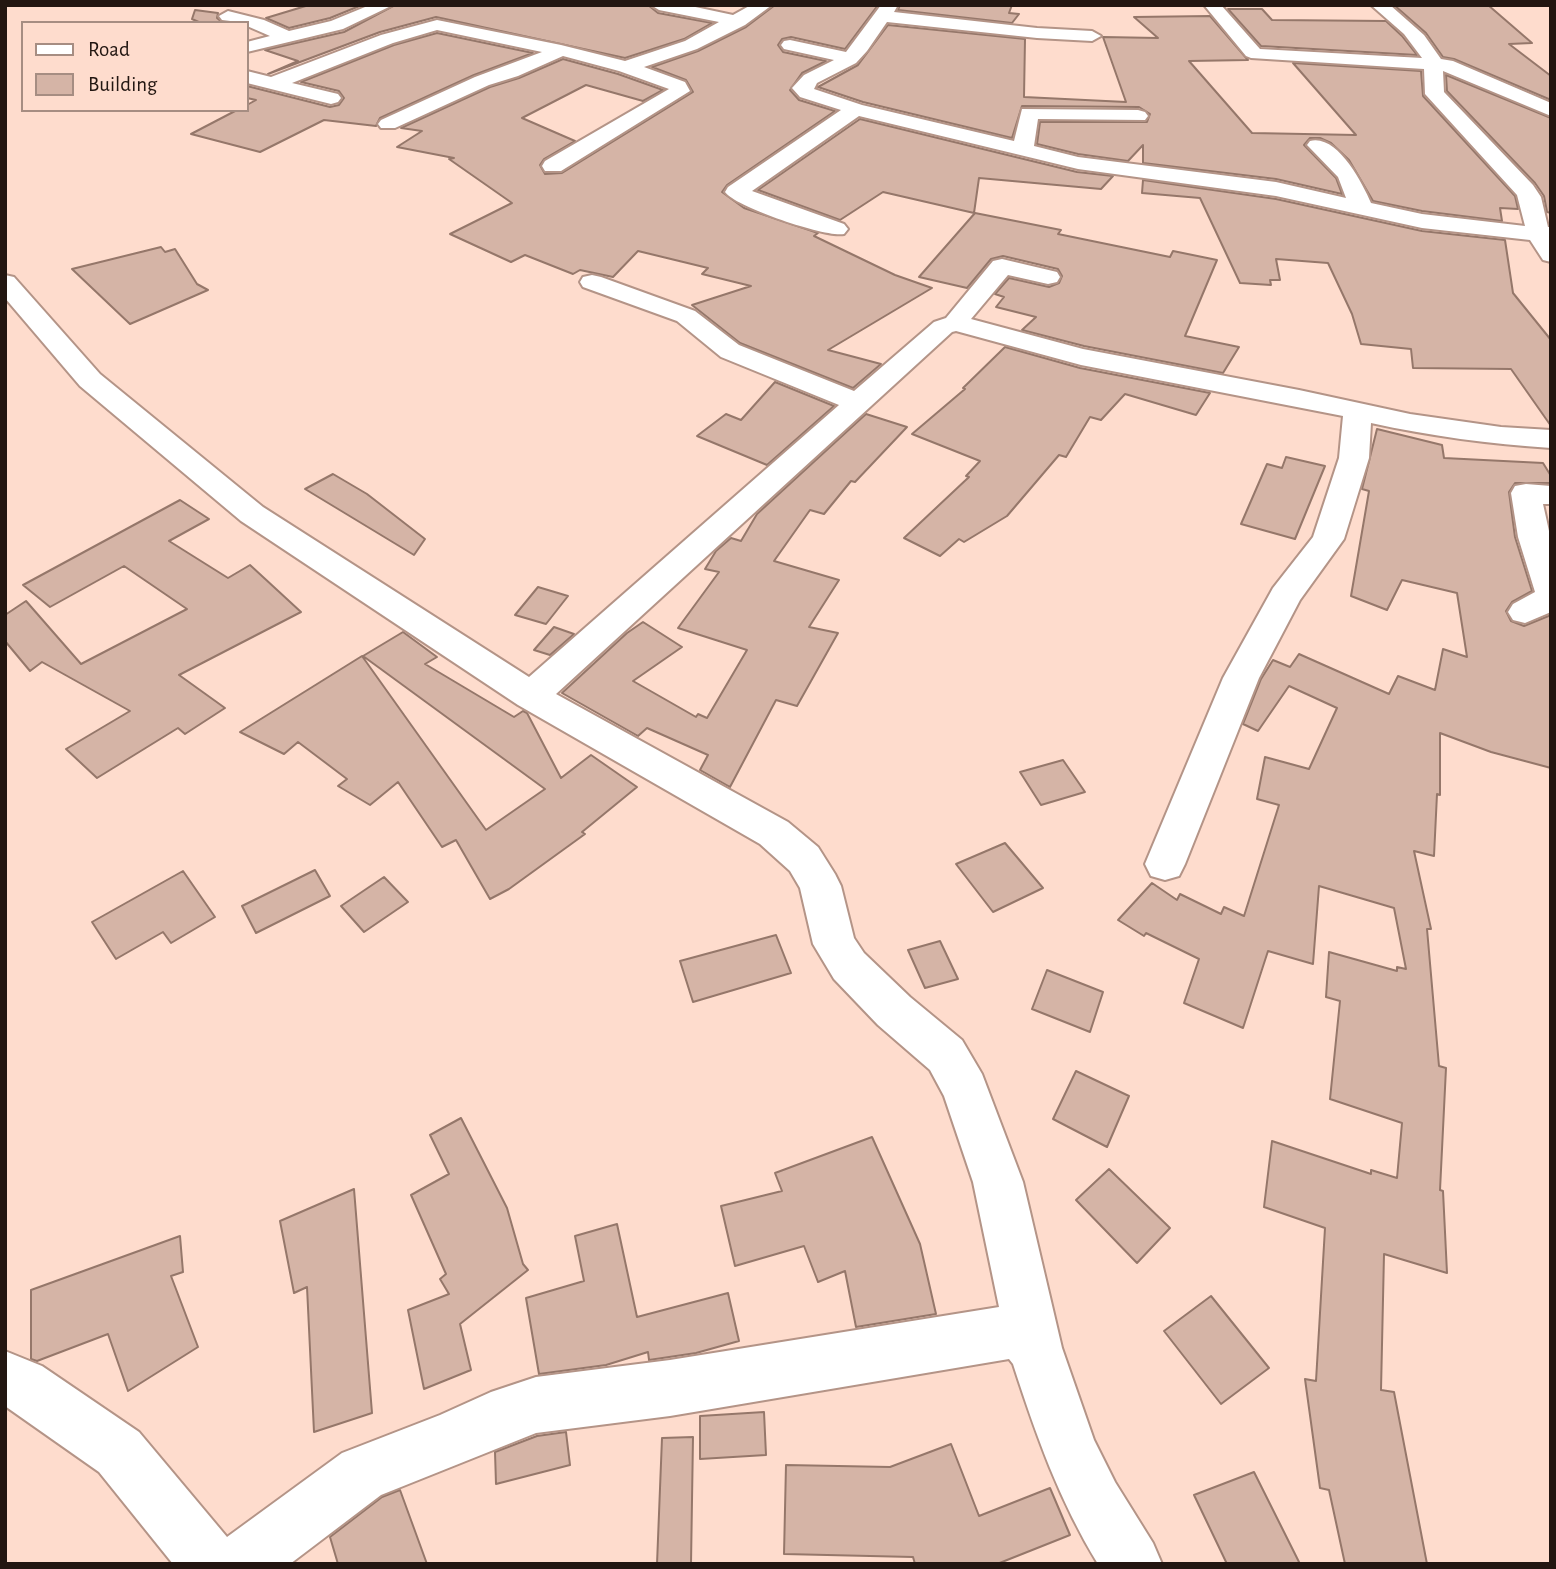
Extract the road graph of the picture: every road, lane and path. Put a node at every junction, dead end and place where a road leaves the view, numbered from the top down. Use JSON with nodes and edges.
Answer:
{"nodes":[{"id":1,"x":385,"y":5,"type":"edge"},
{"id":2,"x":661,"y":5,"type":"edge"},
{"id":3,"x":764,"y":5,"type":"edge"},
{"id":4,"x":1212,"y":5,"type":"edge"},
{"id":5,"x":1379,"y":5,"type":"edge"},
{"id":6,"x":886,"y":11,"type":"edge"},
{"id":7,"x":228,"y":16,"type":"dead end"},
{"id":8,"x":739,"y":20,"type":"junction"},
{"id":9,"x":337,"y":25,"type":"junction"},
{"id":10,"x":1092,"y":36,"type":"dead end"},
{"id":11,"x":287,"y":37,"type":"junction"},
{"id":12,"x":387,"y":39,"type":"junction"},
{"id":13,"x":790,"y":45,"type":"dead end"},
{"id":14,"x":248,"y":47,"type":"edge"},
{"id":15,"x":561,"y":50,"type":"junction"},
{"id":16,"x":849,"y":58,"type":"junction"},
{"id":17,"x":1434,"y":63,"type":"junction"},
{"id":18,"x":626,"y":67,"type":"junction"},
{"id":19,"x":248,"y":77,"type":"edge"},
{"id":20,"x":274,"y":83,"type":"junction"},
{"id":21,"x":331,"y":97,"type":"dead end"},
{"id":22,"x":856,"y":109,"type":"junction"},
{"id":23,"x":1551,"y":110,"type":"edge"},
{"id":24,"x":1138,"y":116,"type":"dead end"},
{"id":25,"x":388,"y":124,"type":"dead end"},
{"id":26,"x":1317,"y":145,"type":"dead end"},
{"id":27,"x":1023,"y":150,"type":"junction"},
{"id":28,"x":553,"y":166,"type":"dead end"},
{"id":29,"x":1362,"y":208,"type":"junction"},
{"id":30,"x":836,"y":229,"type":"dead end"},
{"id":31,"x":1544,"y":235,"type":"edge"},
{"id":32,"x":1551,"y":255,"type":"edge"},
{"id":33,"x":1048,"y":276,"type":"dead end"},
{"id":34,"x":5,"y":282,"type":"edge"},
{"id":35,"x":592,"y":282,"type":"dead end"},
{"id":36,"x":955,"y":323,"type":"junction"},
{"id":37,"x":856,"y":402,"type":"junction"},
{"id":38,"x":1357,"y":411,"type":"junction"},
{"id":39,"x":1551,"y":439,"type":"edge"},
{"id":40,"x":1551,"y":495,"type":"edge"},
{"id":41,"x":1542,"y":600,"type":"edge"},
{"id":42,"x":531,"y":696,"type":"junction"},
{"id":43,"x":1166,"y":864,"type":"dead end"},
{"id":44,"x":1035,"y":1348,"type":"junction"},
{"id":45,"x":5,"y":1378,"type":"edge"},
{"id":46,"x":211,"y":1564,"type":"edge"},
{"id":47,"x":241,"y":1564,"type":"edge"},
{"id":48,"x":1132,"y":1564,"type":"edge"}],
"edges":[{"from":1,"to":9,"type":"street"},
{"from":2,"to":8,"type":"street"},
{"from":3,"to":8,"type":"street"},
{"from":4,"to":17,"type":"street"},
{"from":5,"to":17,"type":"street"},
{"from":6,"to":10,"type":"street"},
{"from":6,"to":16,"type":"street"},
{"from":7,"to":11,"type":"street"},
{"from":8,"to":18,"type":"street"},
{"from":9,"to":11,"type":"street"},
{"from":9,"to":12,"type":"street"},
{"from":11,"to":14,"type":"street"},
{"from":12,"to":15,"type":"street"},
{"from":12,"to":20,"type":"street"},
{"from":13,"to":16,"type":"street"},
{"from":15,"to":18,"type":"street"},
{"from":15,"to":25,"type":"street"},
{"from":16,"to":22,"type":"street"},
{"from":17,"to":23,"type":"street"},
{"from":17,"to":31,"type":"street"},
{"from":18,"to":28,"type":"street"},
{"from":19,"to":20,"type":"street"},
{"from":20,"to":21,"type":"street"},
{"from":22,"to":27,"type":"street"},
{"from":22,"to":30,"type":"street"},
{"from":24,"to":27,"type":"street"},
{"from":26,"to":29,"type":"street"},
{"from":27,"to":29,"type":"street"},
{"from":29,"to":31,"type":"street"},
{"from":31,"to":32,"type":"street"},
{"from":33,"to":36,"type":"street"},
{"from":34,"to":42,"type":"street"},
{"from":35,"to":37,"type":"street"},
{"from":36,"to":37,"type":"street"},
{"from":36,"to":38,"type":"street"},
{"from":37,"to":42,"type":"street"},
{"from":38,"to":39,"type":"street"},
{"from":38,"to":43,"type":"street"},
{"from":40,"to":41,"type":"street"},
{"from":42,"to":44,"type":"street"},
{"from":44,"to":47,"type":"street"},
{"from":44,"to":48,"type":"street"},
{"from":45,"to":46,"type":"street"}]}
